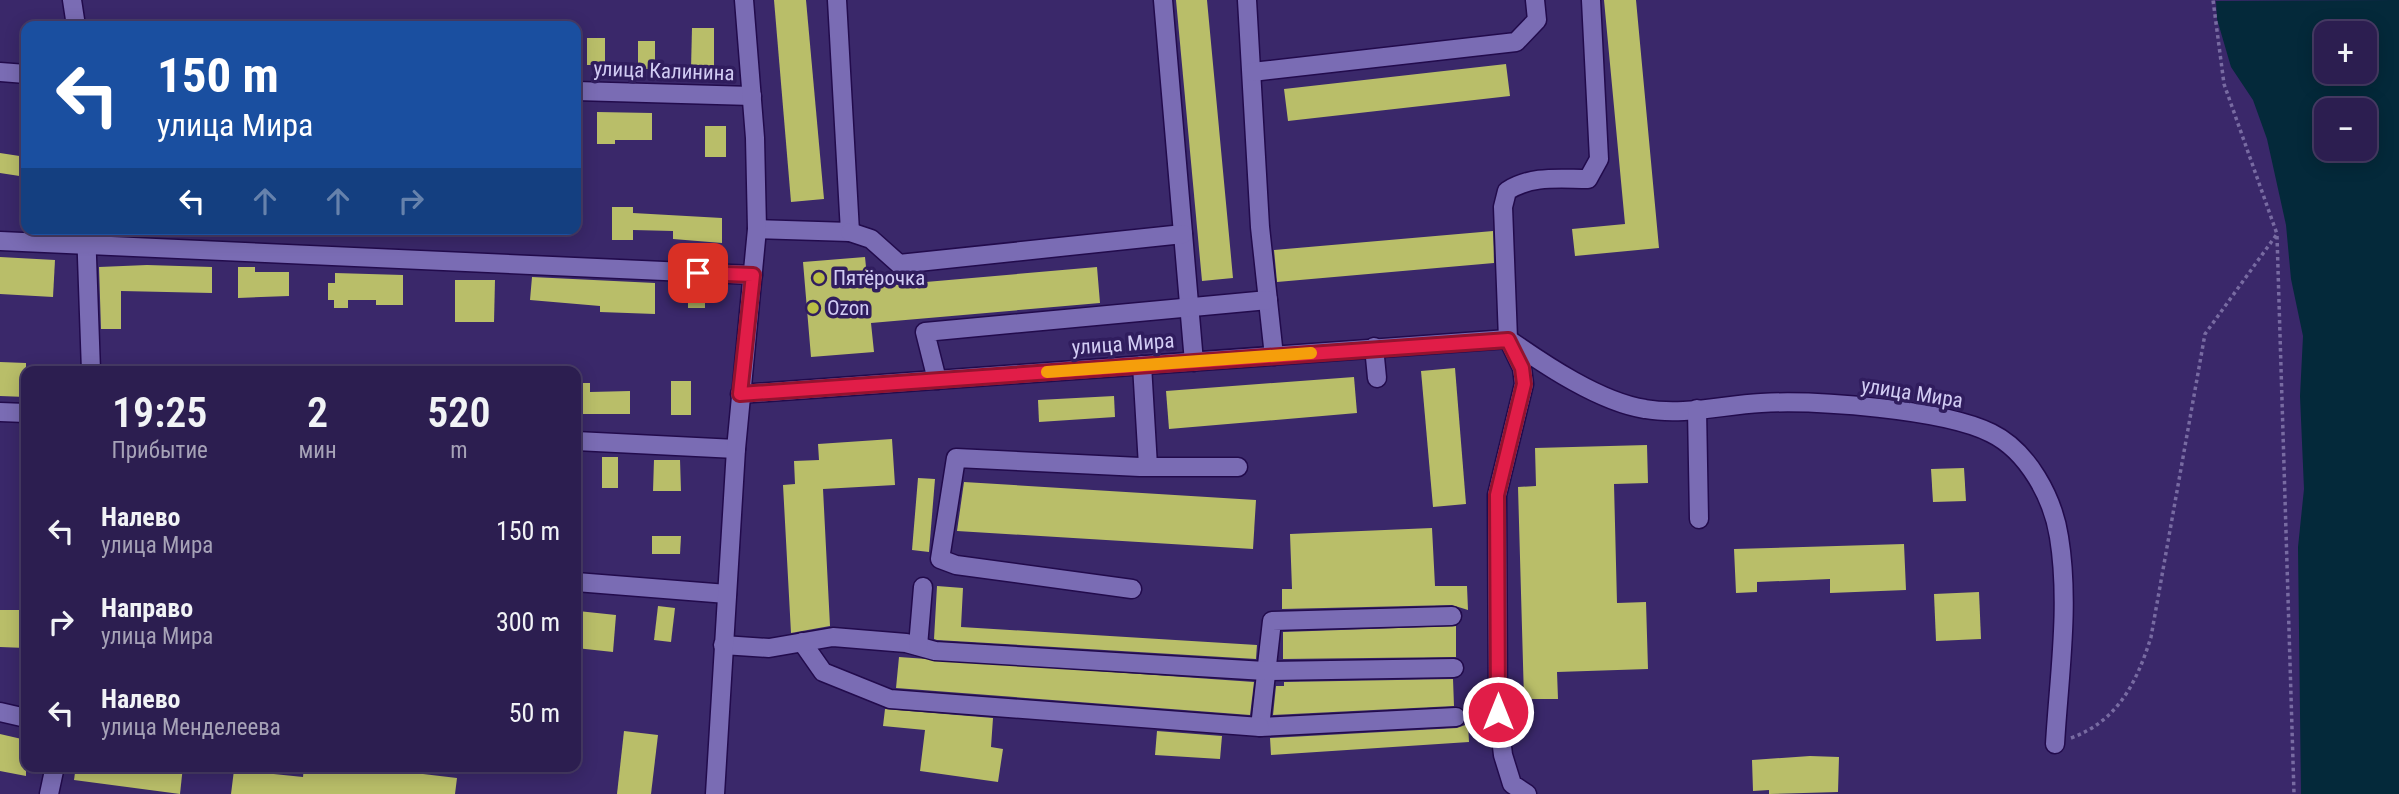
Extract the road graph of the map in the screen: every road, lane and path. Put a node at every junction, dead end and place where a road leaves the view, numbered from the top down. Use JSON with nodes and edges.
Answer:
{"nodes":[{"id":1,"x":72,"y":0,"type":"edge"},
{"id":2,"x":744,"y":0,"type":"edge"},
{"id":3,"x":837,"y":0,"type":"edge"},
{"id":4,"x":1163,"y":0,"type":"edge"},
{"id":5,"x":1247,"y":0,"type":"edge"},
{"id":6,"x":1535,"y":0,"type":"edge"},
{"id":7,"x":1591,"y":0,"type":"edge"},
{"id":8,"x":2213,"y":0,"type":"edge"},
{"id":9,"x":75,"y":21,"type":"edge"},
{"id":10,"x":0,"y":72,"type":"edge"},
{"id":11,"x":1252,"y":72,"type":"junction"},
{"id":12,"x":21,"y":74,"type":"edge"},
{"id":13,"x":581,"y":91,"type":"edge"},
{"id":14,"x":752,"y":96,"type":"junction"},
{"id":15,"x":757,"y":229,"type":"junction"},
{"id":16,"x":850,"y":232,"type":"junction"},
{"id":17,"x":1184,"y":234,"type":"junction"},
{"id":18,"x":2277,"y":234,"type":"junction"},
{"id":19,"x":86,"y":237,"type":"edge"},
{"id":20,"x":0,"y":241,"type":"edge"},
{"id":21,"x":753,"y":275,"type":"junction"},
{"id":22,"x":1268,"y":300,"type":"junction"},
{"id":23,"x":1190,"y":307,"type":"junction"},
{"id":24,"x":1508,"y":340,"type":"junction"},
{"id":25,"x":1374,"y":347,"type":"junction"},
{"id":26,"x":1274,"y":356,"type":"junction"},
{"id":27,"x":1194,"y":362,"type":"junction"},
{"id":28,"x":1142,"y":365,"type":"junction"},
{"id":29,"x":91,"y":366,"type":"edge"},
{"id":30,"x":1377,"y":379,"type":"dead end"},
{"id":31,"x":937,"y":380,"type":"junction"},
{"id":32,"x":740,"y":394,"type":"junction"},
{"id":33,"x":1697,"y":409,"type":"junction"},
{"id":34,"x":0,"y":412,"type":"edge"},
{"id":35,"x":21,"y":413,"type":"edge"},
{"id":36,"x":581,"y":441,"type":"edge"},
{"id":37,"x":736,"y":449,"type":"junction"},
{"id":38,"x":1148,"y":467,"type":"junction"},
{"id":39,"x":1238,"y":467,"type":"dead end"},
{"id":40,"x":1699,"y":519,"type":"dead end"},
{"id":41,"x":581,"y":582,"type":"edge"},
{"id":42,"x":923,"y":587,"type":"dead end"},
{"id":43,"x":1132,"y":589,"type":"dead end"},
{"id":44,"x":727,"y":594,"type":"junction"},
{"id":45,"x":1452,"y":616,"type":"dead end"},
{"id":46,"x":802,"y":642,"type":"junction"},
{"id":47,"x":723,"y":645,"type":"junction"},
{"id":48,"x":918,"y":646,"type":"junction"},
{"id":49,"x":1454,"y":668,"type":"dead end"},
{"id":50,"x":1265,"y":671,"type":"junction"},
{"id":51,"x":0,"y":712,"type":"edge"},
{"id":52,"x":21,"y":717,"type":"edge"},
{"id":53,"x":1456,"y":717,"type":"dead end"},
{"id":54,"x":1260,"y":727,"type":"junction"},
{"id":55,"x":2055,"y":744,"type":"joint"},
{"id":56,"x":54,"y":772,"type":"edge"},
{"id":57,"x":49,"y":794,"type":"edge"},
{"id":58,"x":715,"y":794,"type":"edge"},
{"id":59,"x":1527,"y":794,"type":"edge"},
{"id":60,"x":2294,"y":794,"type":"edge"}],
"edges":[{"from":1,"to":9,"type":"street"},
{"from":2,"to":14,"type":"street"},
{"from":3,"to":16,"type":"street"},
{"from":4,"to":17,"type":"street"},
{"from":5,"to":11,"type":"street"},
{"from":6,"to":11,"type":"street"},
{"from":7,"to":24,"type":"street"},
{"from":8,"to":18,"type":"path"},
{"from":10,"to":12,"type":"street"},
{"from":11,"to":22,"type":"street"},
{"from":13,"to":14,"type":"street","name":"улица Калинина"},
{"from":14,"to":15,"type":"street"},
{"from":15,"to":16,"type":"street"},
{"from":15,"to":21,"type":"street"},
{"from":16,"to":17,"type":"street"},
{"from":17,"to":23,"type":"street"},
{"from":18,"to":55,"type":"path"},
{"from":18,"to":60,"type":"path"},
{"from":19,"to":20,"type":"street"},
{"from":19,"to":21,"type":"street"},
{"from":19,"to":29,"type":"street"},
{"from":21,"to":32,"type":"street"},
{"from":22,"to":23,"type":"street"},
{"from":22,"to":26,"type":"street"},
{"from":23,"to":27,"type":"street"},
{"from":23,"to":31,"type":"street"},
{"from":24,"to":25,"type":"street","name":"улица Мира"},
{"from":24,"to":33,"type":"street","name":"улица Мира"},
{"from":24,"to":59,"type":"street"},
{"from":25,"to":26,"type":"street","name":"улица Мира"},
{"from":25,"to":30,"type":"street"},
{"from":26,"to":27,"type":"street","name":"улица Мира"},
{"from":27,"to":28,"type":"street","name":"улица Мира"},
{"from":28,"to":31,"type":"street","name":"улица Мира"},
{"from":28,"to":38,"type":"street"},
{"from":31,"to":32,"type":"street","name":"улица Мира"},
{"from":32,"to":37,"type":"street"},
{"from":33,"to":40,"type":"street"},
{"from":33,"to":55,"type":"street","name":"улица Мира"},
{"from":34,"to":35,"type":"street"},
{"from":36,"to":37,"type":"street"},
{"from":37,"to":44,"type":"street"},
{"from":38,"to":39,"type":"street"},
{"from":38,"to":43,"type":"street"},
{"from":41,"to":44,"type":"street"},
{"from":42,"to":48,"type":"street"},
{"from":44,"to":47,"type":"street"},
{"from":45,"to":50,"type":"street"},
{"from":46,"to":47,"type":"street"},
{"from":46,"to":48,"type":"street"},
{"from":46,"to":54,"type":"street"},
{"from":47,"to":58,"type":"street"},
{"from":48,"to":50,"type":"street"},
{"from":49,"to":50,"type":"street"},
{"from":50,"to":54,"type":"street"},
{"from":51,"to":52,"type":"street"},
{"from":53,"to":54,"type":"street"},
{"from":56,"to":57,"type":"street"}]}
